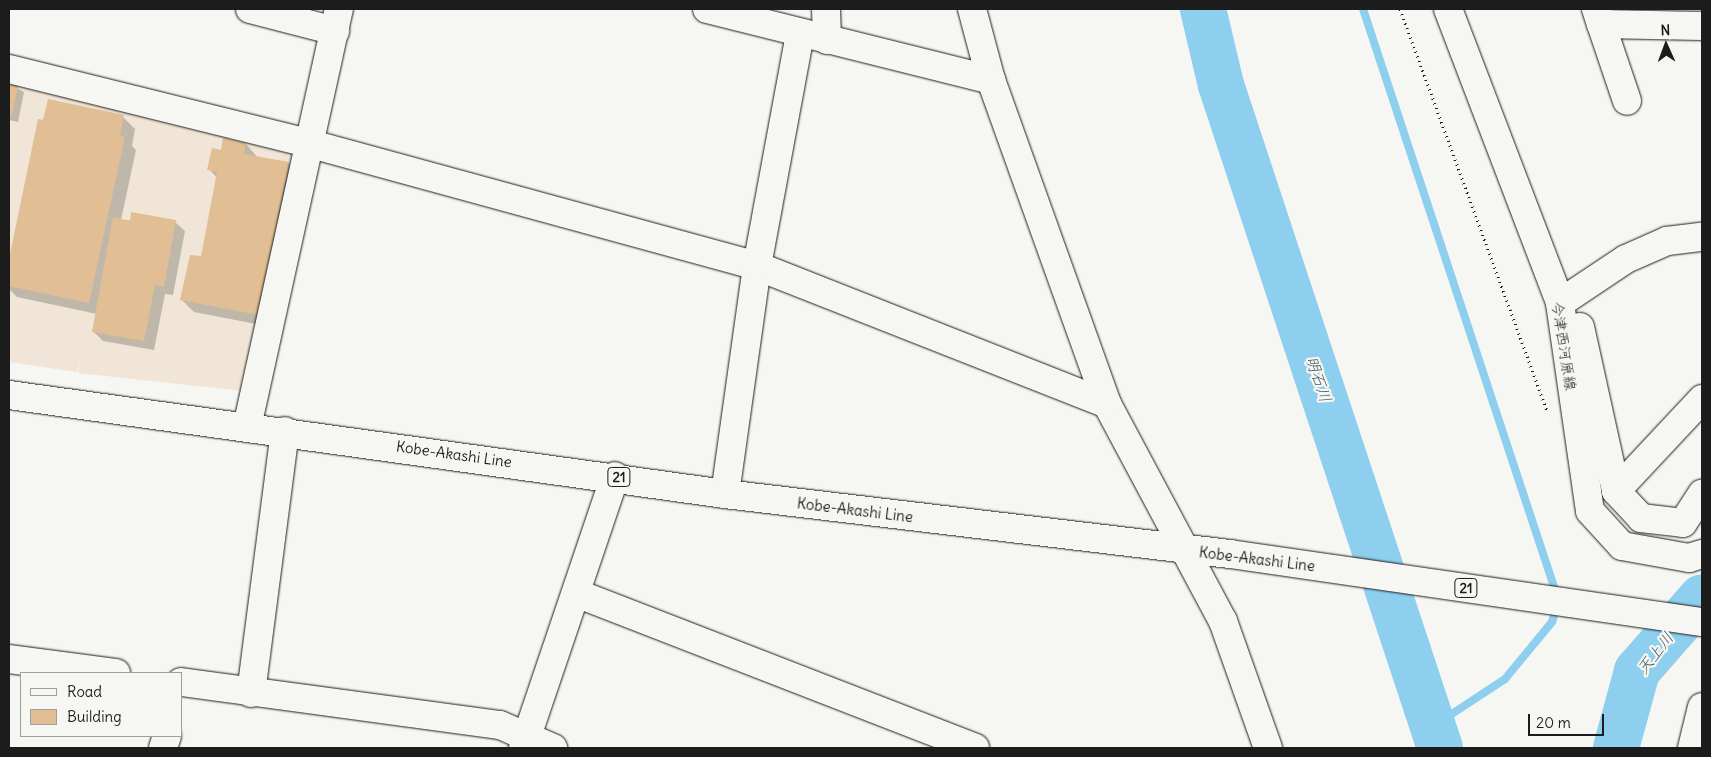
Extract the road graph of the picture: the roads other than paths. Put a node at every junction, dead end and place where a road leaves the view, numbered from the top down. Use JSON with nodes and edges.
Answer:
{"nodes":[{"id":1,"x":250,"y":9,"type":"edge"},
{"id":2,"x":707,"y":9,"type":"edge"},
{"id":3,"x":826,"y":9,"type":"edge"},
{"id":4,"x":972,"y":9,"type":"edge"},
{"id":5,"x":1448,"y":9,"type":"edge"},
{"id":6,"x":1598,"y":17,"type":"edge"},
{"id":7,"x":337,"y":20,"type":"edge"},
{"id":8,"x":1702,"y":26,"type":"edge"},
{"id":9,"x":800,"y":34,"type":"junction"},
{"id":10,"x":827,"y":40,"type":"junction"},
{"id":11,"x":9,"y":69,"type":"edge"},
{"id":12,"x":991,"y":80,"type":"junction"},
{"id":13,"x":1627,"y":101,"type":"dead end"},
{"id":14,"x":311,"y":144,"type":"junction"},
{"id":15,"x":1702,"y":237,"type":"edge"},
{"id":16,"x":757,"y":266,"type":"junction"},
{"id":17,"x":1567,"y":299,"type":"junction"},
{"id":18,"x":9,"y":395,"type":"edge"},
{"id":19,"x":1702,"y":399,"type":"edge"},
{"id":20,"x":1107,"y":404,"type":"junction"},
{"id":21,"x":247,"y":427,"type":"junction"},
{"id":22,"x":285,"y":432,"type":"junction"},
{"id":23,"x":615,"y":476,"type":"junction"},
{"id":24,"x":1616,"y":490,"type":"junction"},
{"id":25,"x":725,"y":494,"type":"junction"},
{"id":26,"x":1702,"y":494,"type":"edge"},
{"id":27,"x":1185,"y":550,"type":"junction"},
{"id":28,"x":1702,"y":554,"type":"edge"},
{"id":29,"x":576,"y":593,"type":"junction"},
{"id":30,"x":1702,"y":622,"type":"edge"},
{"id":31,"x":9,"y":659,"type":"edge"},
{"id":32,"x":108,"y":672,"type":"edge"},
{"id":33,"x":182,"y":682,"type":"edge"},
{"id":34,"x":251,"y":693,"type":"junction"},
{"id":35,"x":1702,"y":707,"type":"edge"},
{"id":36,"x":524,"y":743,"type":"edge"},
{"id":37,"x":552,"y":748,"type":"edge"},
{"id":38,"x":975,"y":748,"type":"edge"},
{"id":39,"x":1268,"y":748,"type":"edge"},
{"id":40,"x":1692,"y":748,"type":"edge"}],
"edges":[{"from":1,"to":7,"type":"street"},
{"from":2,"to":9,"type":"street"},
{"from":3,"to":10,"type":"street"},
{"from":4,"to":12,"type":"street"},
{"from":5,"to":17,"type":"street","name":"今津西河原線"},
{"from":6,"to":8,"type":"street"},
{"from":6,"to":13,"type":"street"},
{"from":7,"to":14,"type":"street"},
{"from":9,"to":10,"type":"street"},
{"from":9,"to":16,"type":"street"},
{"from":10,"to":12,"type":"street"},
{"from":11,"to":14,"type":"street"},
{"from":12,"to":20,"type":"street"},
{"from":14,"to":16,"type":"street"},
{"from":14,"to":21,"type":"street"},
{"from":15,"to":17,"type":"street"},
{"from":16,"to":20,"type":"street"},
{"from":16,"to":25,"type":"street"},
{"from":17,"to":24,"type":"street"},
{"from":17,"to":28,"type":"street","name":"今津西河原線"},
{"from":18,"to":21,"type":"street","name":"Kobe-Akashi Line","number":"21"},
{"from":19,"to":24,"type":"street"},
{"from":20,"to":27,"type":"street"},
{"from":21,"to":22,"type":"street","name":"Kobe-Akashi Line","number":"21"},
{"from":22,"to":23,"type":"street","name":"Kobe-Akashi Line","number":"21"},
{"from":22,"to":34,"type":"street"},
{"from":23,"to":25,"type":"street","name":"Kobe-Akashi Line","number":"21"},
{"from":23,"to":29,"type":"street"},
{"from":24,"to":26,"type":"street"},
{"from":25,"to":27,"type":"street","name":"Kobe-Akashi Line","number":"21"},
{"from":27,"to":30,"type":"street","name":"Kobe-Akashi Line","number":"21"},
{"from":27,"to":39,"type":"street"},
{"from":29,"to":36,"type":"street"},
{"from":29,"to":38,"type":"street"},
{"from":31,"to":32,"type":"street"},
{"from":33,"to":34,"type":"street"},
{"from":34,"to":36,"type":"street"},
{"from":35,"to":40,"type":"street"},
{"from":36,"to":37,"type":"street"}]}
